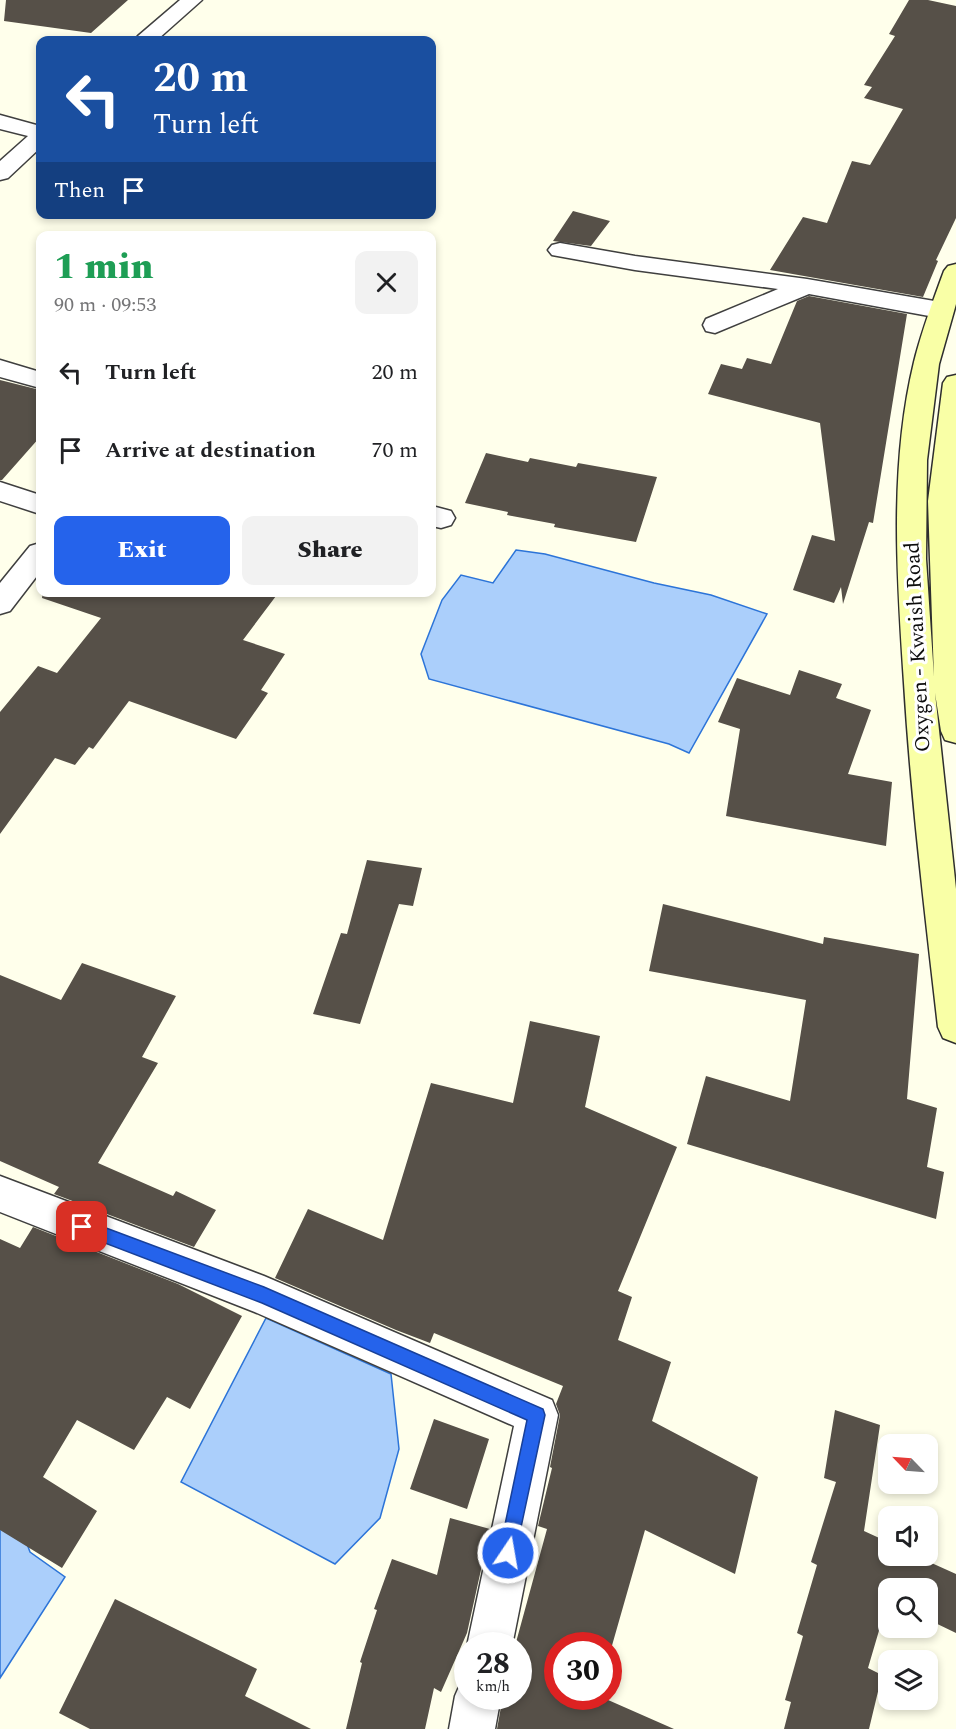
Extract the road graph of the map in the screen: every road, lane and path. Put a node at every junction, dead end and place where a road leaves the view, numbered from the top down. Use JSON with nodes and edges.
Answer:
{"nodes":[{"id":1,"x":192,"y":0,"type":"edge"},
{"id":2,"x":150,"y":36,"type":"edge"},
{"id":3,"x":0,"y":122,"type":"edge"},
{"id":4,"x":36,"y":131,"type":"edge"},
{"id":5,"x":36,"y":141,"type":"edge"},
{"id":6,"x":0,"y":173,"type":"edge"},
{"id":7,"x":560,"y":250,"type":"dead end"},
{"id":8,"x":956,"y":271,"type":"edge"},
{"id":9,"x":807,"y":286,"type":"junction"},
{"id":10,"x":940,"y":310,"type":"junction"},
{"id":11,"x":715,"y":325,"type":"dead end"},
{"id":12,"x":0,"y":368,"type":"edge"},
{"id":13,"x":36,"y":379,"type":"edge"},
{"id":14,"x":956,"y":383,"type":"edge"},
{"id":15,"x":0,"y":491,"type":"edge"},
{"id":16,"x":36,"y":504,"type":"edge"},
{"id":17,"x":36,"y":558,"type":"edge"},
{"id":18,"x":0,"y":603,"type":"edge"},
{"id":19,"x":956,"y":731,"type":"edge"},
{"id":20,"x":956,"y":1027,"type":"edge"},
{"id":21,"x":0,"y":1194,"type":"edge"},
{"id":22,"x":492,"y":1632,"type":"edge"},
{"id":23,"x":475,"y":1710,"type":"edge"},
{"id":24,"x":472,"y":1729,"type":"edge"}],
"edges":[{"from":1,"to":2,"type":"street"},
{"from":3,"to":4,"type":"street"},
{"from":5,"to":6,"type":"street"},
{"from":7,"to":9,"type":"street"},
{"from":8,"to":10,"type":"main road","name":"Oxygen - Kwaish Road"},
{"from":9,"to":10,"type":"street"},
{"from":9,"to":11,"type":"street"},
{"from":10,"to":20,"type":"main road","name":"Oxygen - Kwaish Road"},
{"from":12,"to":13,"type":"street"},
{"from":14,"to":19,"type":"main road","name":"Oxygen - Kwaish Road"},
{"from":15,"to":16,"type":"street"},
{"from":17,"to":18,"type":"street"},
{"from":21,"to":22,"type":"street"},
{"from":23,"to":24,"type":"street"}]}
